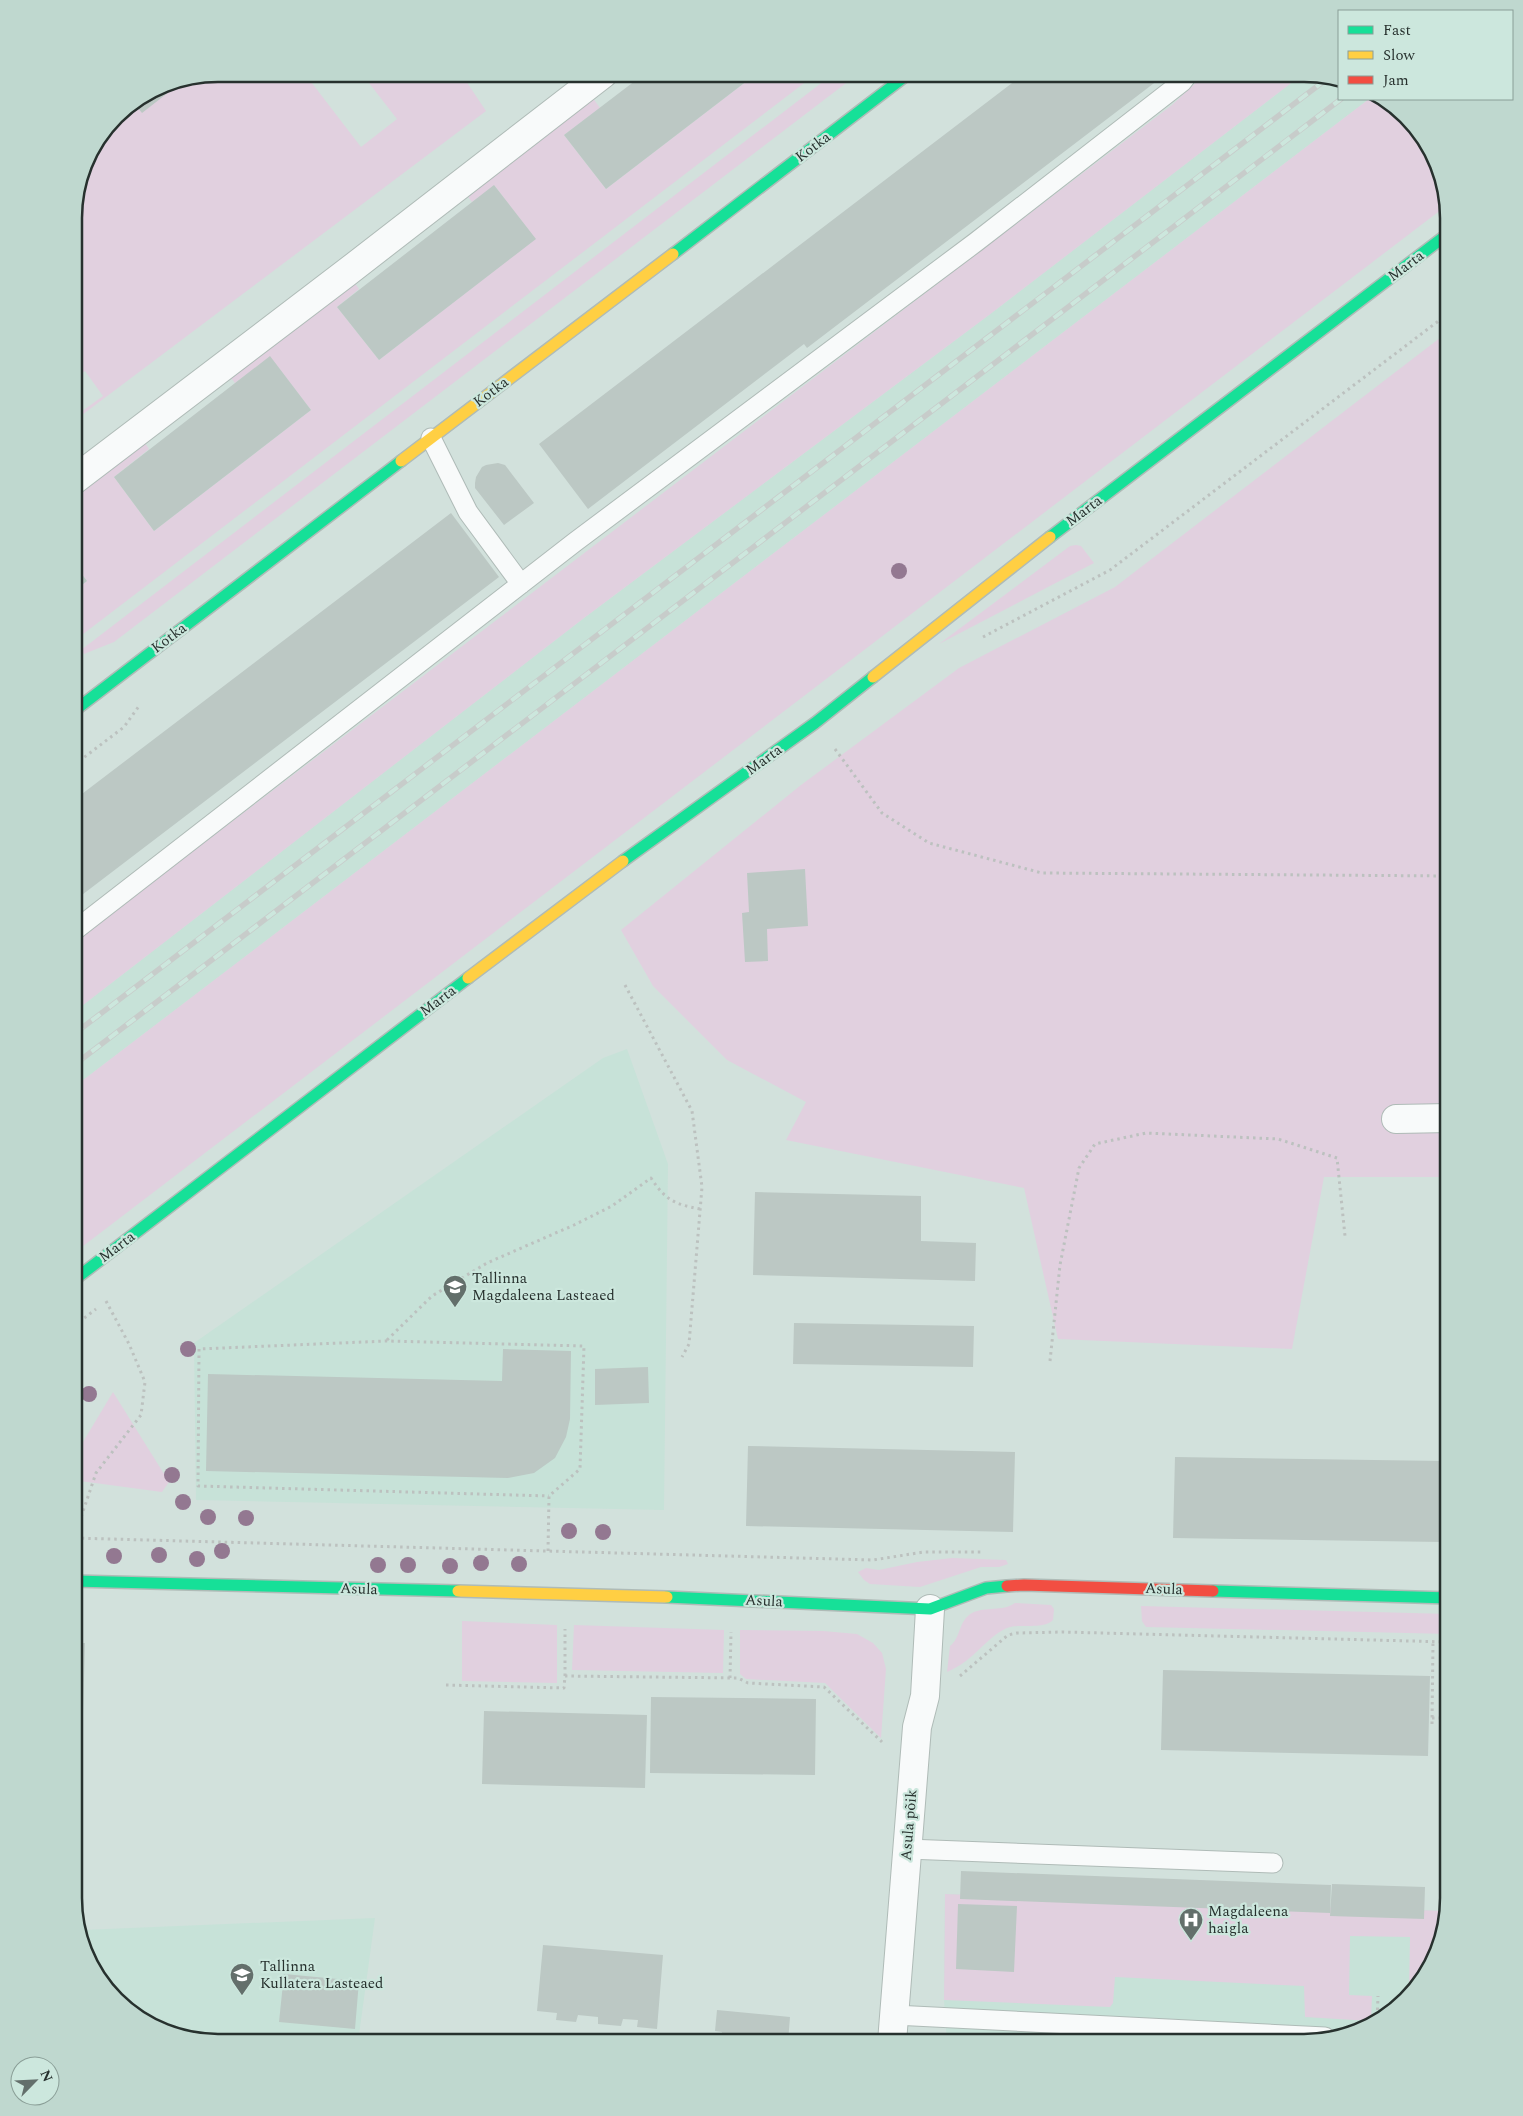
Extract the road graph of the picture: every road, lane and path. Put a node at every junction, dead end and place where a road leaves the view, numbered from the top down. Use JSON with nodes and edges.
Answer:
{"nodes":[{"id":1,"x":592,"y":82,"type":"edge"},
{"id":2,"x":897,"y":83,"type":"edge"},
{"id":3,"x":1181,"y":83,"type":"edge"},
{"id":4,"x":1440,"y":240,"type":"edge"},
{"id":5,"x":1440,"y":319,"type":"edge"},
{"id":6,"x":431,"y":438,"type":"junction"},
{"id":7,"x":83,"y":473,"type":"edge"},
{"id":8,"x":520,"y":584,"type":"junction"},
{"id":9,"x":982,"y":637,"type":"dead end"},
{"id":10,"x":83,"y":704,"type":"edge"},
{"id":11,"x":815,"y":723,"type":"junction"},
{"id":12,"x":1440,"y":876,"type":"edge"},
{"id":13,"x":83,"y":924,"type":"edge"},
{"id":14,"x":625,"y":985,"type":"dead end"},
{"id":15,"x":1440,"y":1118,"type":"edge"},
{"id":16,"x":1396,"y":1119,"type":"dead end"},
{"id":17,"x":701,"y":1209,"type":"junction"},
{"id":18,"x":1345,"y":1236,"type":"dead end"},
{"id":19,"x":82,"y":1274,"type":"edge"},
{"id":20,"x":106,"y":1302,"type":"dead end"},
{"id":21,"x":386,"y":1341,"type":"junction"},
{"id":22,"x":682,"y":1357,"type":"dead end"},
{"id":23,"x":1050,"y":1361,"type":"dead end"},
{"id":24,"x":549,"y":1496,"type":"junction"},
{"id":25,"x":82,"y":1514,"type":"edge"},
{"id":26,"x":82,"y":1538,"type":"edge"},
{"id":27,"x":548,"y":1551,"type":"junction"},
{"id":28,"x":993,"y":1552,"type":"dead end"},
{"id":29,"x":82,"y":1581,"type":"edge"},
{"id":30,"x":1440,"y":1598,"type":"edge"},
{"id":31,"x":732,"y":1599,"type":"junction"},
{"id":32,"x":930,"y":1609,"type":"junction"},
{"id":33,"x":565,"y":1628,"type":"dead end"},
{"id":34,"x":1433,"y":1642,"type":"junction"},
{"id":35,"x":1440,"y":1642,"type":"edge"},
{"id":36,"x":565,"y":1676,"type":"junction"},
{"id":37,"x":730,"y":1678,"type":"junction"},
{"id":38,"x":953,"y":1679,"type":"dead end"},
{"id":39,"x":446,"y":1685,"type":"dead end"},
{"id":40,"x":1432,"y":1718,"type":"junction"},
{"id":41,"x":1440,"y":1718,"type":"edge"},
{"id":42,"x":1432,"y":1724,"type":"dead end"},
{"id":43,"x":914,"y":1762,"type":"junction"},
{"id":44,"x":907,"y":1849,"type":"junction"},
{"id":45,"x":1273,"y":1863,"type":"dead end"},
{"id":46,"x":1378,"y":1996,"type":"dead end"},
{"id":47,"x":1377,"y":2012,"type":"edge"},
{"id":48,"x":894,"y":2015,"type":"junction"},
{"id":49,"x":893,"y":2034,"type":"edge"},
{"id":50,"x":1266,"y":2034,"type":"edge"}],
"edges":[{"from":1,"to":7,"type":"street"},
{"from":2,"to":6,"type":"street","name":"Kotka"},
{"from":3,"to":8,"type":"lane"},
{"from":4,"to":11,"type":"street","name":"Marta"},
{"from":5,"to":9,"type":"path"},
{"from":6,"to":8,"type":"lane"},
{"from":6,"to":10,"type":"street","name":"Kotka"},
{"from":8,"to":13,"type":"lane"},
{"from":11,"to":12,"type":"path"},
{"from":11,"to":19,"type":"street","name":"Marta"},
{"from":14,"to":17,"type":"path"},
{"from":15,"to":16,"type":"street"},
{"from":17,"to":21,"type":"path"},
{"from":17,"to":22,"type":"path"},
{"from":18,"to":23,"type":"path"},
{"from":20,"to":25,"type":"path"},
{"from":21,"to":24,"type":"path"},
{"from":21,"to":24,"type":"path"},
{"from":24,"to":27,"type":"path"},
{"from":26,"to":27,"type":"path"},
{"from":27,"to":28,"type":"path"},
{"from":29,"to":31,"type":"street","name":"Asula"},
{"from":30,"to":32,"type":"street","name":"Asula"},
{"from":31,"to":32,"type":"street","name":"Asula"},
{"from":31,"to":37,"type":"path"},
{"from":32,"to":43,"type":"street","name":"Asula põik"},
{"from":33,"to":36,"type":"path"},
{"from":34,"to":35,"type":"path"},
{"from":34,"to":38,"type":"path"},
{"from":34,"to":40,"type":"path"},
{"from":36,"to":37,"type":"path"},
{"from":36,"to":39,"type":"path"},
{"from":37,"to":43,"type":"path"},
{"from":40,"to":41,"type":"path"},
{"from":40,"to":42,"type":"path"},
{"from":43,"to":44,"type":"street","name":"Asula põik"},
{"from":44,"to":45,"type":"lane"},
{"from":44,"to":48,"type":"street","name":"Asula põik"},
{"from":46,"to":47,"type":"path"},
{"from":48,"to":49,"type":"street","name":"Asula põik"},
{"from":48,"to":50,"type":"lane"}]}
